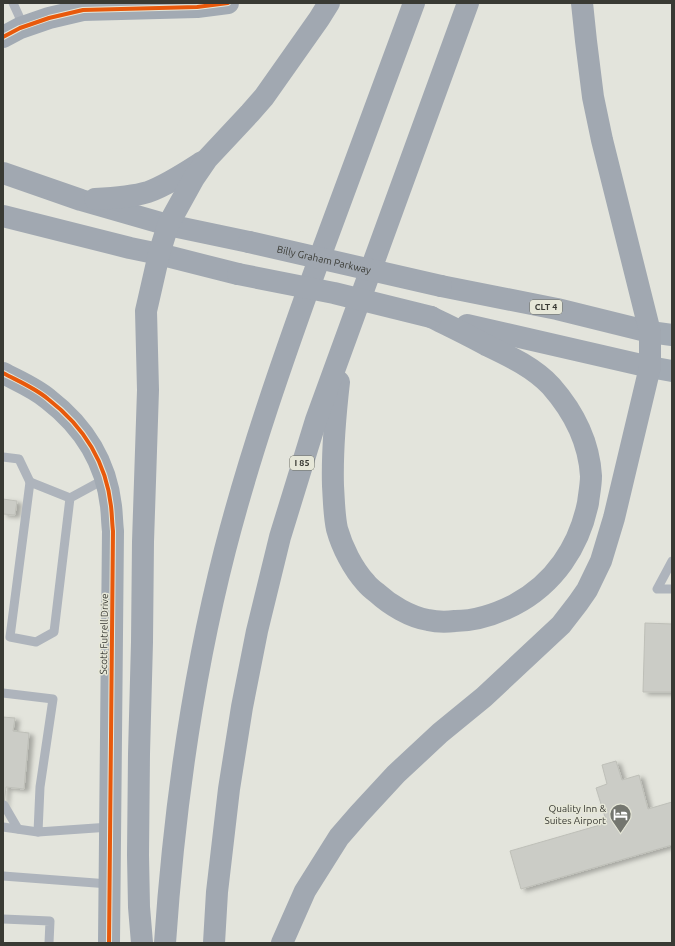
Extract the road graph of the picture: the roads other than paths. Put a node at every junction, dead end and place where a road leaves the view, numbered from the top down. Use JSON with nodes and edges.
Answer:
{"nodes":[{"id":1,"x":13,"y":3,"type":"edge"},
{"id":2,"x":228,"y":3,"type":"edge"},
{"id":3,"x":329,"y":3,"type":"edge"},
{"id":4,"x":414,"y":3,"type":"edge"},
{"id":5,"x":468,"y":3,"type":"edge"},
{"id":6,"x":582,"y":3,"type":"edge"},
{"id":7,"x":24,"y":27,"type":"junction"},
{"id":8,"x":3,"y":37,"type":"edge"},
{"id":9,"x":207,"y":159,"type":"junction"},
{"id":10,"x":3,"y":173,"type":"edge"},
{"id":11,"x":82,"y":200,"type":"junction"},
{"id":12,"x":3,"y":216,"type":"edge"},
{"id":13,"x":168,"y":225,"type":"junction"},
{"id":14,"x":159,"y":254,"type":"junction"},
{"id":15,"x":431,"y":317,"type":"junction"},
{"id":16,"x":650,"y":332,"type":"junction"},
{"id":17,"x":672,"y":335,"type":"edge"},
{"id":18,"x":344,"y":344,"type":"junction"},
{"id":19,"x":650,"y":367,"type":"junction"},
{"id":20,"x":672,"y":371,"type":"edge"},
{"id":21,"x":3,"y":373,"type":"edge"},
{"id":22,"x":3,"y":457,"type":"edge"},
{"id":23,"x":105,"y":479,"type":"junction"},
{"id":24,"x":30,"y":482,"type":"junction"},
{"id":25,"x":70,"y":498,"type":"junction"},
{"id":26,"x":672,"y":561,"type":"edge"},
{"id":27,"x":672,"y":589,"type":"edge"},
{"id":28,"x":3,"y":693,"type":"edge"},
{"id":29,"x":4,"y":805,"type":"dead end"},
{"id":30,"x":3,"y":827,"type":"edge"},
{"id":31,"x":110,"y":827,"type":"junction"},
{"id":32,"x":18,"y":829,"type":"junction"},
{"id":33,"x":38,"y":832,"type":"junction"},
{"id":34,"x":3,"y":876,"type":"edge"},
{"id":35,"x":110,"y":884,"type":"junction"},
{"id":36,"x":3,"y":919,"type":"edge"},
{"id":37,"x":49,"y":943,"type":"edge"},
{"id":38,"x":109,"y":943,"type":"edge"},
{"id":39,"x":142,"y":943,"type":"edge"},
{"id":40,"x":164,"y":943,"type":"edge"},
{"id":41,"x":214,"y":943,"type":"edge"},
{"id":42,"x":282,"y":943,"type":"edge"}],
"edges":[{"from":1,"to":7,"type":"lane"},
{"from":2,"to":7,"type":"street"},
{"from":3,"to":9,"type":"highway"},
{"from":4,"to":40,"type":"highway"},
{"from":5,"to":18,"type":"highway","number":"I 85"},
{"from":6,"to":16,"type":"highway"},
{"from":7,"to":8,"type":"street"},
{"from":9,"to":11,"type":"highway"},
{"from":9,"to":13,"type":"highway"},
{"from":10,"to":11,"type":"highway","name":"Billy Graham Parkway"},
{"from":11,"to":13,"type":"highway","name":"Billy Graham Parkway"},
{"from":12,"to":14,"type":"highway"},
{"from":13,"to":14,"type":"highway"},
{"from":13,"to":16,"type":"highway","name":"Billy Graham Parkway","number":"CLT 4","bridge":true},
{"from":14,"to":15,"type":"highway","bridge":true},
{"from":14,"to":39,"type":"highway"},
{"from":15,"to":18,"type":"highway"},
{"from":15,"to":19,"type":"highway"},
{"from":16,"to":17,"type":"street"},
{"from":16,"to":19,"type":"highway"},
{"from":18,"to":41,"type":"highway","number":"I 85"},
{"from":19,"to":20,"type":"street"},
{"from":19,"to":42,"type":"highway"},
{"from":21,"to":23,"type":"street","name":"Scott Futrell Drive"},
{"from":22,"to":24,"type":"lane"},
{"from":23,"to":25,"type":"lane"},
{"from":23,"to":31,"type":"street","name":"Scott Futrell Drive"},
{"from":24,"to":25,"type":"lane"},
{"from":24,"to":25,"type":"lane"},
{"from":26,"to":27,"type":"lane"},
{"from":28,"to":33,"type":"lane"},
{"from":29,"to":32,"type":"lane"},
{"from":30,"to":32,"type":"lane"},
{"from":31,"to":33,"type":"lane"},
{"from":31,"to":35,"type":"street","name":"Scott Futrell Drive"},
{"from":32,"to":33,"type":"lane"},
{"from":34,"to":35,"type":"lane"},
{"from":35,"to":38,"type":"street","name":"Scott Futrell Drive"},
{"from":36,"to":37,"type":"lane"}]}
